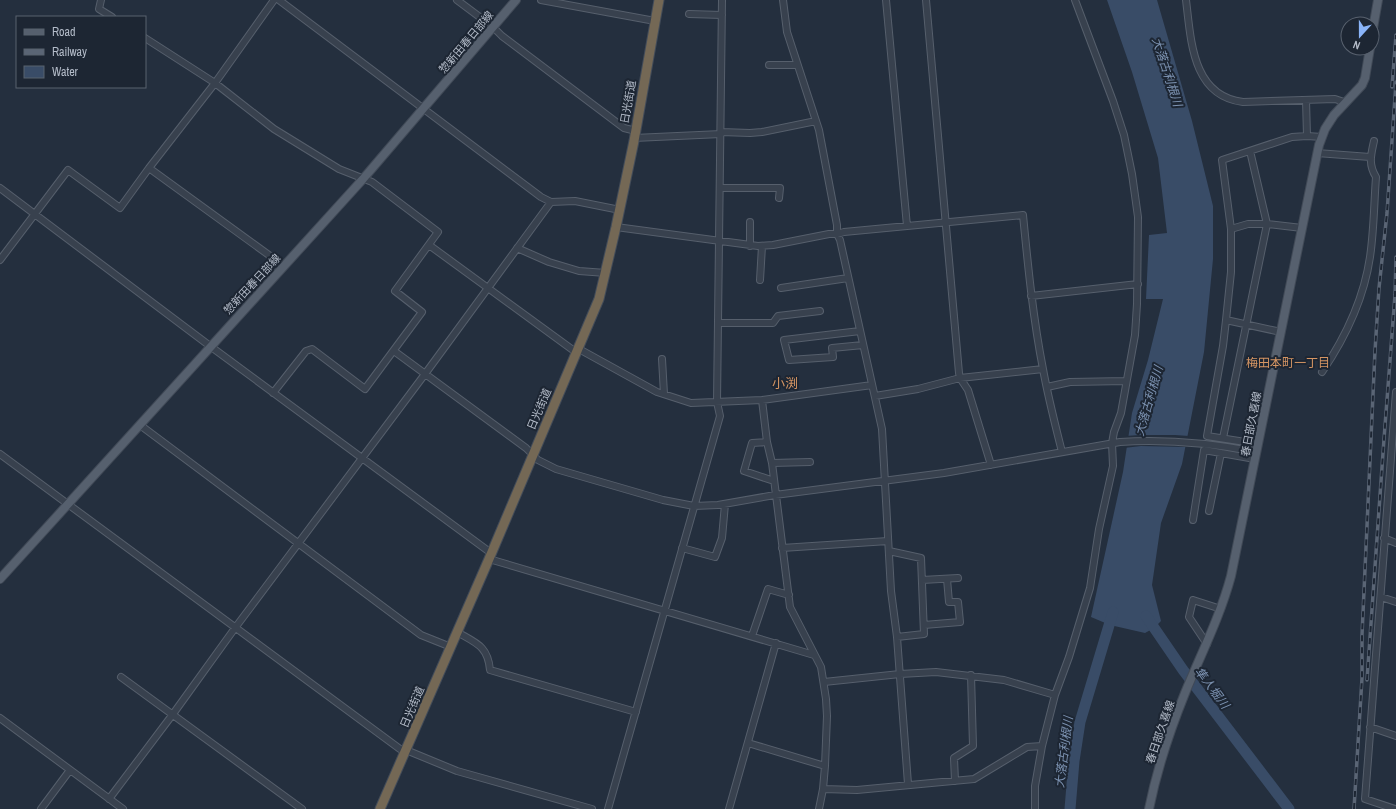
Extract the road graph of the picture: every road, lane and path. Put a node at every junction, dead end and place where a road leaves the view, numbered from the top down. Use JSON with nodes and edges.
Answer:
{"nodes":[{"id":1,"x":101,"y":0,"type":"edge"},
{"id":2,"x":274,"y":0,"type":"edge"},
{"id":3,"x":279,"y":0,"type":"edge"},
{"id":4,"x":457,"y":0,"type":"edge"},
{"id":5,"x":516,"y":0,"type":"edge"},
{"id":6,"x":541,"y":0,"type":"edge"},
{"id":7,"x":659,"y":0,"type":"edge"},
{"id":8,"x":722,"y":0,"type":"edge"},
{"id":9,"x":783,"y":0,"type":"edge"},
{"id":10,"x":886,"y":0,"type":"edge"},
{"id":11,"x":926,"y":0,"type":"edge"},
{"id":12,"x":1075,"y":0,"type":"edge"},
{"id":13,"x":1186,"y":0,"type":"edge"},
{"id":14,"x":1378,"y":0,"type":"edge"},
{"id":15,"x":689,"y":14,"type":"dead end"},
{"id":16,"x":722,"y":15,"type":"junction"},
{"id":17,"x":111,"y":16,"type":"edge"},
{"id":18,"x":1375,"y":16,"type":"edge"},
{"id":19,"x":655,"y":21,"type":"junction"},
{"id":20,"x":493,"y":27,"type":"junction"},
{"id":21,"x":146,"y":39,"type":"edge"},
{"id":22,"x":1368,"y":56,"type":"edge"},
{"id":23,"x":797,"y":64,"type":"junction"},
{"id":24,"x":769,"y":65,"type":"dead end"},
{"id":25,"x":215,"y":83,"type":"junction"},
{"id":26,"x":1306,"y":100,"type":"junction"},
{"id":27,"x":1344,"y":102,"type":"junction"},
{"id":28,"x":424,"y":108,"type":"junction"},
{"id":29,"x":816,"y":121,"type":"junction"},
{"id":30,"x":721,"y":133,"type":"junction"},
{"id":31,"x":635,"y":134,"type":"junction"},
{"id":32,"x":1307,"y":136,"type":"junction"},
{"id":33,"x":1322,"y":137,"type":"junction"},
{"id":34,"x":1374,"y":141,"type":"dead end"},
{"id":35,"x":1250,"y":151,"type":"junction"},
{"id":36,"x":1318,"y":152,"type":"junction"},
{"id":37,"x":1370,"y":157,"type":"junction"},
{"id":38,"x":149,"y":168,"type":"junction"},
{"id":39,"x":363,"y":179,"type":"junction"},
{"id":40,"x":0,"y":188,"type":"edge"},
{"id":41,"x":720,"y":188,"type":"junction"},
{"id":42,"x":780,"y":198,"type":"dead end"},
{"id":43,"x":551,"y":202,"type":"junction"},
{"id":44,"x":620,"y":210,"type":"junction"},
{"id":45,"x":35,"y":213,"type":"junction"},
{"id":46,"x":945,"y":221,"type":"junction"},
{"id":47,"x":750,"y":222,"type":"dead end"},
{"id":48,"x":1267,"y":224,"type":"junction"},
{"id":49,"x":907,"y":226,"type":"junction"},
{"id":50,"x":616,"y":227,"type":"junction"},
{"id":51,"x":1302,"y":228,"type":"junction"},
{"id":52,"x":1231,"y":229,"type":"junction"},
{"id":53,"x":837,"y":234,"type":"junction"},
{"id":54,"x":719,"y":242,"type":"junction"},
{"id":55,"x":430,"y":245,"type":"junction"},
{"id":56,"x":750,"y":246,"type":"junction"},
{"id":57,"x":762,"y":246,"type":"junction"},
{"id":58,"x":517,"y":248,"type":"junction"},
{"id":59,"x":0,"y":260,"type":"edge"},
{"id":60,"x":284,"y":266,"type":"junction"},
{"id":61,"x":606,"y":273,"type":"junction"},
{"id":62,"x":848,"y":278,"type":"junction"},
{"id":63,"x":760,"y":280,"type":"dead end"},
{"id":64,"x":1138,"y":284,"type":"junction"},
{"id":65,"x":487,"y":288,"type":"junction"},
{"id":66,"x":781,"y":288,"type":"dead end"},
{"id":67,"x":1031,"y":296,"type":"junction"},
{"id":68,"x":820,"y":311,"type":"dead end"},
{"id":69,"x":1226,"y":320,"type":"junction"},
{"id":70,"x":719,"y":323,"type":"junction"},
{"id":71,"x":1247,"y":325,"type":"junction"},
{"id":72,"x":860,"y":331,"type":"junction"},
{"id":73,"x":1280,"y":332,"type":"junction"},
{"id":74,"x":863,"y":345,"type":"junction"},
{"id":75,"x":210,"y":346,"type":"junction"},
{"id":76,"x":394,"y":351,"type":"junction"},
{"id":77,"x":578,"y":351,"type":"junction"},
{"id":78,"x":662,"y":359,"type":"dead end"},
{"id":79,"x":1043,"y":369,"type":"junction"},
{"id":80,"x":1322,"y":372,"type":"dead end"},
{"id":81,"x":425,"y":374,"type":"junction"},
{"id":82,"x":960,"y":378,"type":"junction"},
{"id":83,"x":1126,"y":381,"type":"junction"},
{"id":84,"x":872,"y":385,"type":"junction"},
{"id":85,"x":1047,"y":387,"type":"junction"},
{"id":86,"x":1396,"y":392,"type":"edge"},
{"id":87,"x":273,"y":393,"type":"junction"},
{"id":88,"x":664,"y":394,"type":"junction"},
{"id":89,"x":875,"y":396,"type":"junction"},
{"id":90,"x":762,"y":400,"type":"junction"},
{"id":91,"x":717,"y":402,"type":"junction"},
{"id":92,"x":140,"y":425,"type":"junction"},
{"id":93,"x":1223,"y":438,"type":"junction"},
{"id":94,"x":767,"y":442,"type":"junction"},
{"id":95,"x":1112,"y":443,"type":"junction"},
{"id":96,"x":1062,"y":452,"type":"junction"},
{"id":97,"x":1256,"y":452,"type":"junction"},
{"id":98,"x":1221,"y":453,"type":"junction"},
{"id":99,"x":0,"y":454,"type":"edge"},
{"id":100,"x":532,"y":456,"type":"junction"},
{"id":101,"x":362,"y":458,"type":"junction"},
{"id":102,"x":810,"y":462,"type":"dead end"},
{"id":103,"x":772,"y":463,"type":"junction"},
{"id":104,"x":991,"y":465,"type":"junction"},
{"id":105,"x":774,"y":481,"type":"junction"},
{"id":106,"x":884,"y":481,"type":"junction"},
{"id":107,"x":1393,"y":484,"type":"edge"},
{"id":108,"x":775,"y":495,"type":"junction"},
{"id":109,"x":68,"y":504,"type":"junction"},
{"id":110,"x":725,"y":504,"type":"junction"},
{"id":111,"x":694,"y":506,"type":"junction"},
{"id":112,"x":1209,"y":511,"type":"dead end"},
{"id":113,"x":1193,"y":520,"type":"dead end"},
{"id":114,"x":1384,"y":538,"type":"junction"},
{"id":115,"x":888,"y":541,"type":"junction"},
{"id":116,"x":1396,"y":543,"type":"edge"},
{"id":117,"x":298,"y":544,"type":"junction"},
{"id":118,"x":682,"y":548,"type":"junction"},
{"id":119,"x":782,"y":548,"type":"junction"},
{"id":120,"x":889,"y":551,"type":"junction"},
{"id":121,"x":490,"y":556,"type":"junction"},
{"id":122,"x":958,"y":578,"type":"dead end"},
{"id":123,"x":0,"y":579,"type":"edge"},
{"id":124,"x":947,"y":579,"type":"junction"},
{"id":125,"x":922,"y":580,"type":"junction"},
{"id":126,"x":789,"y":595,"type":"junction"},
{"id":127,"x":1381,"y":597,"type":"junction"},
{"id":128,"x":1396,"y":602,"type":"edge"},
{"id":129,"x":1221,"y":609,"type":"junction"},
{"id":130,"x":664,"y":610,"type":"junction"},
{"id":131,"x":924,"y":625,"type":"junction"},
{"id":132,"x":235,"y":628,"type":"junction"},
{"id":133,"x":457,"y":632,"type":"junction"},
{"id":134,"x":752,"y":636,"type":"junction"},
{"id":135,"x":897,"y":637,"type":"junction"},
{"id":136,"x":776,"y":643,"type":"junction"},
{"id":137,"x":1207,"y":644,"type":"junction"},
{"id":138,"x":451,"y":647,"type":"junction"},
{"id":139,"x":814,"y":655,"type":"junction"},
{"id":140,"x":900,"y":674,"type":"junction"},
{"id":141,"x":971,"y":675,"type":"junction"},
{"id":142,"x":121,"y":677,"type":"dead end"},
{"id":143,"x":824,"y":682,"type":"junction"},
{"id":144,"x":1055,"y":695,"type":"junction"},
{"id":145,"x":636,"y":712,"type":"junction"},
{"id":146,"x":173,"y":714,"type":"junction"},
{"id":147,"x":0,"y":718,"type":"edge"},
{"id":148,"x":1370,"y":727,"type":"junction"},
{"id":149,"x":1396,"y":736,"type":"edge"},
{"id":150,"x":748,"y":744,"type":"junction"},
{"id":151,"x":1042,"y":746,"type":"junction"},
{"id":152,"x":406,"y":750,"type":"junction"},
{"id":153,"x":825,"y":766,"type":"junction"},
{"id":154,"x":70,"y":770,"type":"junction"},
{"id":155,"x":954,"y":781,"type":"junction"},
{"id":156,"x":908,"y":784,"type":"junction"},
{"id":157,"x":823,"y":789,"type":"junction"},
{"id":158,"x":109,"y":799,"type":"junction"},
{"id":159,"x":41,"y":809,"type":"edge"},
{"id":160,"x":123,"y":809,"type":"edge"},
{"id":161,"x":302,"y":809,"type":"edge"},
{"id":162,"x":380,"y":809,"type":"edge"},
{"id":163,"x":592,"y":809,"type":"edge"},
{"id":164,"x":608,"y":809,"type":"edge"},
{"id":165,"x":729,"y":809,"type":"edge"},
{"id":166,"x":819,"y":809,"type":"edge"},
{"id":167,"x":1034,"y":809,"type":"edge"},
{"id":168,"x":1149,"y":809,"type":"edge"},
{"id":169,"x":1395,"y":809,"type":"edge"}],
"edges":[{"from":1,"to":17,"type":"street"},
{"from":2,"to":25,"type":"street"},
{"from":3,"to":28,"type":"street"},
{"from":4,"to":20,"type":"street"},
{"from":5,"to":20,"type":"main road","name":"惣新田春日部線"},
{"from":6,"to":19,"type":"street"},
{"from":7,"to":19,"type":"highway","name":"日光街道"},
{"from":8,"to":16,"type":"street"},
{"from":9,"to":23,"type":"street"},
{"from":10,"to":49,"type":"street"},
{"from":11,"to":46,"type":"street"},
{"from":12,"to":64,"type":"street"},
{"from":13,"to":26,"type":"street"},
{"from":14,"to":18,"type":"main road"},
{"from":15,"to":16,"type":"street"},
{"from":16,"to":30,"type":"street"},
{"from":19,"to":31,"type":"highway","name":"日光街道"},
{"from":20,"to":28,"type":"main road","name":"惣新田春日部線"},
{"from":20,"to":31,"type":"street"},
{"from":21,"to":25,"type":"street"},
{"from":22,"to":27,"type":"main road","name":"春日部久喜線"},
{"from":23,"to":24,"type":"street"},
{"from":23,"to":29,"type":"street"},
{"from":25,"to":38,"type":"street"},
{"from":25,"to":39,"type":"street"},
{"from":26,"to":27,"type":"street"},
{"from":26,"to":32,"type":"street"},
{"from":27,"to":33,"type":"main road","name":"春日部久喜線"},
{"from":28,"to":39,"type":"main road","name":"惣新田春日部線"},
{"from":28,"to":43,"type":"street"},
{"from":29,"to":30,"type":"street"},
{"from":29,"to":53,"type":"street"},
{"from":30,"to":31,"type":"street"},
{"from":30,"to":41,"type":"street"},
{"from":31,"to":44,"type":"highway","name":"日光街道"},
{"from":32,"to":33,"type":"street"},
{"from":32,"to":35,"type":"street"},
{"from":33,"to":36,"type":"main road","name":"春日部久喜線"},
{"from":34,"to":37,"type":"street"},
{"from":35,"to":48,"type":"street"},
{"from":35,"to":52,"type":"street"},
{"from":36,"to":37,"type":"street"},
{"from":36,"to":51,"type":"main road","name":"春日部久喜線"},
{"from":37,"to":80,"type":"street"},
{"from":38,"to":45,"type":"street"},
{"from":38,"to":60,"type":"street"},
{"from":39,"to":55,"type":"street"},
{"from":39,"to":60,"type":"main road","name":"惣新田春日部線"},
{"from":40,"to":45,"type":"street"},
{"from":41,"to":42,"type":"street"},
{"from":41,"to":54,"type":"street"},
{"from":43,"to":44,"type":"street"},
{"from":43,"to":58,"type":"street"},
{"from":44,"to":50,"type":"highway","name":"日光街道"},
{"from":45,"to":59,"type":"street"},
{"from":45,"to":75,"type":"street"},
{"from":46,"to":49,"type":"street"},
{"from":46,"to":67,"type":"street"},
{"from":46,"to":82,"type":"street"},
{"from":47,"to":56,"type":"street"},
{"from":48,"to":51,"type":"street"},
{"from":48,"to":52,"type":"street"},
{"from":48,"to":71,"type":"street"},
{"from":49,"to":53,"type":"street"},
{"from":50,"to":54,"type":"street"},
{"from":50,"to":61,"type":"highway","name":"日光街道"},
{"from":51,"to":73,"type":"main road","name":"春日部久喜線"},
{"from":52,"to":69,"type":"street"},
{"from":53,"to":57,"type":"street"},
{"from":53,"to":62,"type":"street"},
{"from":54,"to":56,"type":"street"},
{"from":54,"to":70,"type":"street"},
{"from":55,"to":65,"type":"street"},
{"from":55,"to":76,"type":"street"},
{"from":56,"to":57,"type":"street"},
{"from":57,"to":63,"type":"street"},
{"from":58,"to":61,"type":"street"},
{"from":58,"to":65,"type":"street"},
{"from":60,"to":75,"type":"main road","name":"惣新田春日部線"},
{"from":61,"to":77,"type":"highway","name":"日光街道"},
{"from":62,"to":66,"type":"street"},
{"from":62,"to":72,"type":"street"},
{"from":64,"to":67,"type":"street"},
{"from":64,"to":83,"type":"street"},
{"from":65,"to":77,"type":"street"},
{"from":65,"to":81,"type":"street"},
{"from":67,"to":79,"type":"street"},
{"from":68,"to":70,"type":"street"},
{"from":69,"to":71,"type":"street"},
{"from":69,"to":93,"type":"street"},
{"from":70,"to":91,"type":"street"},
{"from":71,"to":73,"type":"street"},
{"from":71,"to":93,"type":"street"},
{"from":72,"to":74,"type":"street"},
{"from":72,"to":74,"type":"street"},
{"from":73,"to":97,"type":"main road","name":"春日部久喜線"},
{"from":74,"to":84,"type":"street"},
{"from":75,"to":87,"type":"street"},
{"from":75,"to":92,"type":"main road","name":"惣新田春日部線"},
{"from":76,"to":81,"type":"street"},
{"from":76,"to":87,"type":"street"},
{"from":77,"to":88,"type":"street"},
{"from":77,"to":100,"type":"highway","name":"日光街道"},
{"from":78,"to":88,"type":"street"},
{"from":79,"to":82,"type":"street"},
{"from":79,"to":85,"type":"street"},
{"from":81,"to":100,"type":"street"},
{"from":81,"to":101,"type":"street"},
{"from":82,"to":89,"type":"street"},
{"from":82,"to":104,"type":"street"},
{"from":83,"to":85,"type":"street"},
{"from":83,"to":95,"type":"street"},
{"from":84,"to":89,"type":"street"},
{"from":84,"to":90,"type":"street"},
{"from":85,"to":96,"type":"street"},
{"from":86,"to":107,"type":"street"},
{"from":87,"to":101,"type":"street"},
{"from":88,"to":91,"type":"street"},
{"from":89,"to":106,"type":"street"},
{"from":90,"to":91,"type":"street"},
{"from":90,"to":94,"type":"street"},
{"from":91,"to":111,"type":"street"},
{"from":92,"to":109,"type":"main road","name":"惣新田春日部線"},
{"from":92,"to":117,"type":"street"},
{"from":93,"to":97,"type":"street"},
{"from":94,"to":103,"type":"street"},
{"from":94,"to":105,"type":"street"},
{"from":95,"to":96,"type":"street"},
{"from":95,"to":97,"type":"street"},
{"from":95,"to":144,"type":"street"},
{"from":96,"to":104,"type":"street"},
{"from":97,"to":98,"type":"street"},
{"from":97,"to":129,"type":"main road","name":"春日部久喜線"},
{"from":98,"to":112,"type":"street"},
{"from":98,"to":113,"type":"street"},
{"from":99,"to":109,"type":"street"},
{"from":100,"to":111,"type":"street"},
{"from":100,"to":121,"type":"highway","name":"日光街道"},
{"from":101,"to":117,"type":"street"},
{"from":101,"to":121,"type":"street"},
{"from":102,"to":103,"type":"street"},
{"from":103,"to":105,"type":"street"},
{"from":104,"to":106,"type":"street"},
{"from":105,"to":108,"type":"street"},
{"from":106,"to":108,"type":"street"},
{"from":106,"to":115,"type":"street"},
{"from":107,"to":114,"type":"street"},
{"from":108,"to":110,"type":"street"},
{"from":108,"to":119,"type":"street"},
{"from":109,"to":123,"type":"main road","name":"惣新田春日部線"},
{"from":109,"to":132,"type":"street"},
{"from":110,"to":111,"type":"street"},
{"from":110,"to":118,"type":"street"},
{"from":111,"to":118,"type":"street"},
{"from":114,"to":116,"type":"street"},
{"from":114,"to":127,"type":"street"},
{"from":115,"to":119,"type":"street"},
{"from":115,"to":120,"type":"street"},
{"from":117,"to":132,"type":"street"},
{"from":117,"to":138,"type":"street"},
{"from":118,"to":130,"type":"street"},
{"from":119,"to":126,"type":"street"},
{"from":120,"to":125,"type":"street"},
{"from":120,"to":135,"type":"street"},
{"from":121,"to":130,"type":"street"},
{"from":121,"to":133,"type":"highway","name":"日光街道"},
{"from":122,"to":124,"type":"street"},
{"from":124,"to":125,"type":"street"},
{"from":124,"to":131,"type":"street"},
{"from":125,"to":131,"type":"street"},
{"from":126,"to":134,"type":"street"},
{"from":126,"to":139,"type":"street"},
{"from":127,"to":128,"type":"street"},
{"from":127,"to":148,"type":"street"},
{"from":129,"to":137,"type":"main road","name":"春日部久喜線"},
{"from":129,"to":137,"type":"street"},
{"from":130,"to":134,"type":"street"},
{"from":130,"to":145,"type":"street"},
{"from":131,"to":135,"type":"street"},
{"from":132,"to":146,"type":"street"},
{"from":132,"to":152,"type":"street"},
{"from":133,"to":138,"type":"highway","name":"日光街道"},
{"from":133,"to":145,"type":"street"},
{"from":134,"to":136,"type":"street"},
{"from":135,"to":140,"type":"street"},
{"from":136,"to":139,"type":"street"},
{"from":136,"to":150,"type":"street"},
{"from":137,"to":168,"type":"main road","name":"春日部久喜線"},
{"from":138,"to":152,"type":"highway","name":"日光街道"},
{"from":139,"to":143,"type":"street"},
{"from":140,"to":141,"type":"street"},
{"from":140,"to":143,"type":"street"},
{"from":140,"to":156,"type":"street"},
{"from":141,"to":144,"type":"street"},
{"from":141,"to":155,"type":"street"},
{"from":142,"to":146,"type":"street"},
{"from":143,"to":153,"type":"street"},
{"from":144,"to":151,"type":"street"},
{"from":145,"to":164,"type":"street"},
{"from":146,"to":158,"type":"street"},
{"from":146,"to":161,"type":"street"},
{"from":147,"to":154,"type":"street"},
{"from":148,"to":149,"type":"street"},
{"from":148,"to":169,"type":"street"},
{"from":150,"to":153,"type":"street"},
{"from":150,"to":165,"type":"street"},
{"from":151,"to":155,"type":"street"},
{"from":151,"to":167,"type":"street"},
{"from":152,"to":162,"type":"highway","name":"日光街道"},
{"from":152,"to":163,"type":"street"},
{"from":153,"to":157,"type":"street"},
{"from":154,"to":158,"type":"street"},
{"from":154,"to":159,"type":"street"},
{"from":155,"to":156,"type":"street"},
{"from":156,"to":157,"type":"street"},
{"from":157,"to":166,"type":"street"},
{"from":158,"to":160,"type":"street"}]}
